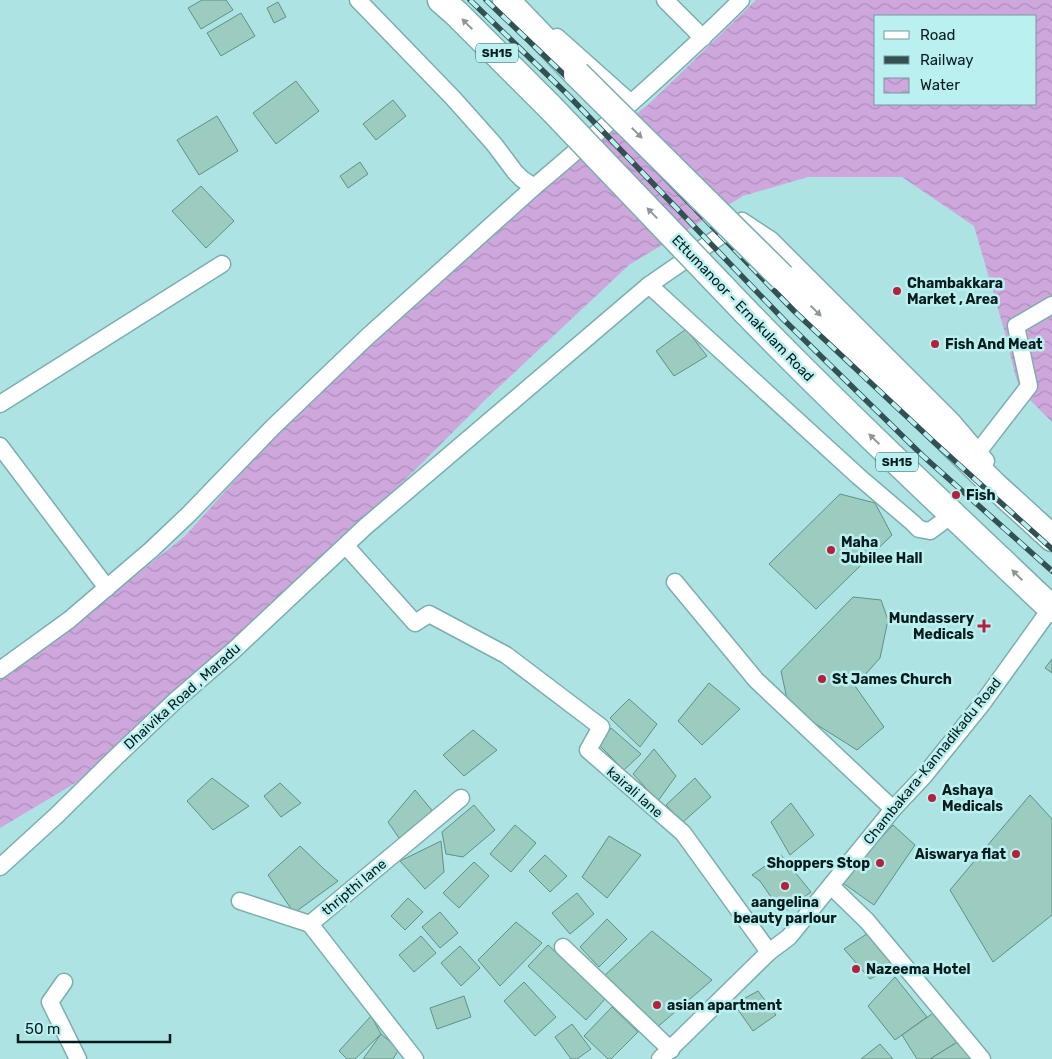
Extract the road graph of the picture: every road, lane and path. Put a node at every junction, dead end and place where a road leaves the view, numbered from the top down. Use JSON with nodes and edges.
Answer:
{"nodes":[{"id":1,"x":358,"y":0,"type":"edge"},
{"id":2,"x":441,"y":0,"type":"edge"},
{"id":3,"x":506,"y":0,"type":"edge"},
{"id":4,"x":516,"y":0,"type":"edge"},
{"id":5,"x":665,"y":0,"type":"edge"},
{"id":6,"x":741,"y":0,"type":"edge"},
{"id":7,"x":703,"y":38,"type":"junction"},
{"id":8,"x":631,"y":103,"type":"junction"},
{"id":9,"x":534,"y":187,"type":"junction"},
{"id":10,"x":222,"y":264,"type":"dead end"},
{"id":11,"x":649,"y":285,"type":"junction"},
{"id":12,"x":1052,"y":305,"type":"edge"},
{"id":13,"x":0,"y":404,"type":"edge"},
{"id":14,"x":0,"y":446,"type":"edge"},
{"id":15,"x":978,"y":452,"type":"junction"},
{"id":16,"x":953,"y":514,"type":"junction"},
{"id":17,"x":1052,"y":537,"type":"edge"},
{"id":18,"x":346,"y":546,"type":"junction"},
{"id":19,"x":675,"y":582,"type":"dead end"},
{"id":20,"x":107,"y":588,"type":"junction"},
{"id":21,"x":1051,"y":608,"type":"edge"},
{"id":22,"x":0,"y":670,"type":"edge"},
{"id":23,"x":461,"y":798,"type":"dead end"},
{"id":24,"x":893,"y":809,"type":"junction"},
{"id":25,"x":0,"y":866,"type":"edge"},
{"id":26,"x":831,"y":886,"type":"junction"},
{"id":27,"x":240,"y":901,"type":"dead end"},
{"id":28,"x":310,"y":924,"type":"junction"},
{"id":29,"x":563,"y":947,"type":"dead end"},
{"id":30,"x":769,"y":952,"type":"junction"},
{"id":31,"x":64,"y":982,"type":"dead end"},
{"id":32,"x":666,"y":1054,"type":"edge"},
{"id":33,"x":78,"y":1059,"type":"edge"},
{"id":34,"x":415,"y":1059,"type":"edge"},
{"id":35,"x":982,"y":1059,"type":"edge"}],
"edges":[{"from":1,"to":9,"type":"street"},
{"from":16,"to":2,"type":"main road","name":"Ettumanoor - Ernakulam Road","number":"SH15","one_way":true,"bridge":true},
{"from":3,"to":17,"type":"main road","one_way":true,"bridge":true},
{"from":4,"to":8,"type":"street"},
{"from":5,"to":7,"type":"street"},
{"from":6,"to":7,"type":"street"},
{"from":7,"to":8,"type":"street"},
{"from":8,"to":9,"type":"street"},
{"from":9,"to":20,"type":"street"},
{"from":10,"to":13,"type":"street"},
{"from":11,"to":15,"type":"street","name":"Dhaivika Road , Maradu"},
{"from":11,"to":16,"type":"street"},
{"from":11,"to":18,"type":"street","name":"Dhaivika Road , Maradu"},
{"from":12,"to":15,"type":"street"},
{"from":14,"to":20,"type":"street"},
{"from":15,"to":17,"type":"street"},
{"from":21,"to":16,"type":"main road","name":"Ettumanoor - Ernakulam Road","number":"SH15","one_way":true},
{"from":18,"to":25,"type":"street","name":"Dhaivika Road , Maradu"},
{"from":18,"to":30,"type":"street","name":"kairali lane"},
{"from":19,"to":24,"type":"street"},
{"from":20,"to":22,"type":"street"},
{"from":21,"to":24,"type":"street","name":"Chambakara-Kannadikadu Road"},
{"from":23,"to":28,"type":"street","name":"thripthi lane"},
{"from":24,"to":26,"type":"street","name":"Chambakara-Kannadikadu Road"},
{"from":26,"to":30,"type":"street","name":"Chambakara-Kannadikadu Road"},
{"from":26,"to":35,"type":"street"},
{"from":27,"to":28,"type":"street"},
{"from":28,"to":34,"type":"street","name":"thripthi lane"},
{"from":29,"to":32,"type":"street"},
{"from":30,"to":32,"type":"street","name":"Chambakara-Kannadikadu Road"},
{"from":31,"to":33,"type":"street"}]}
